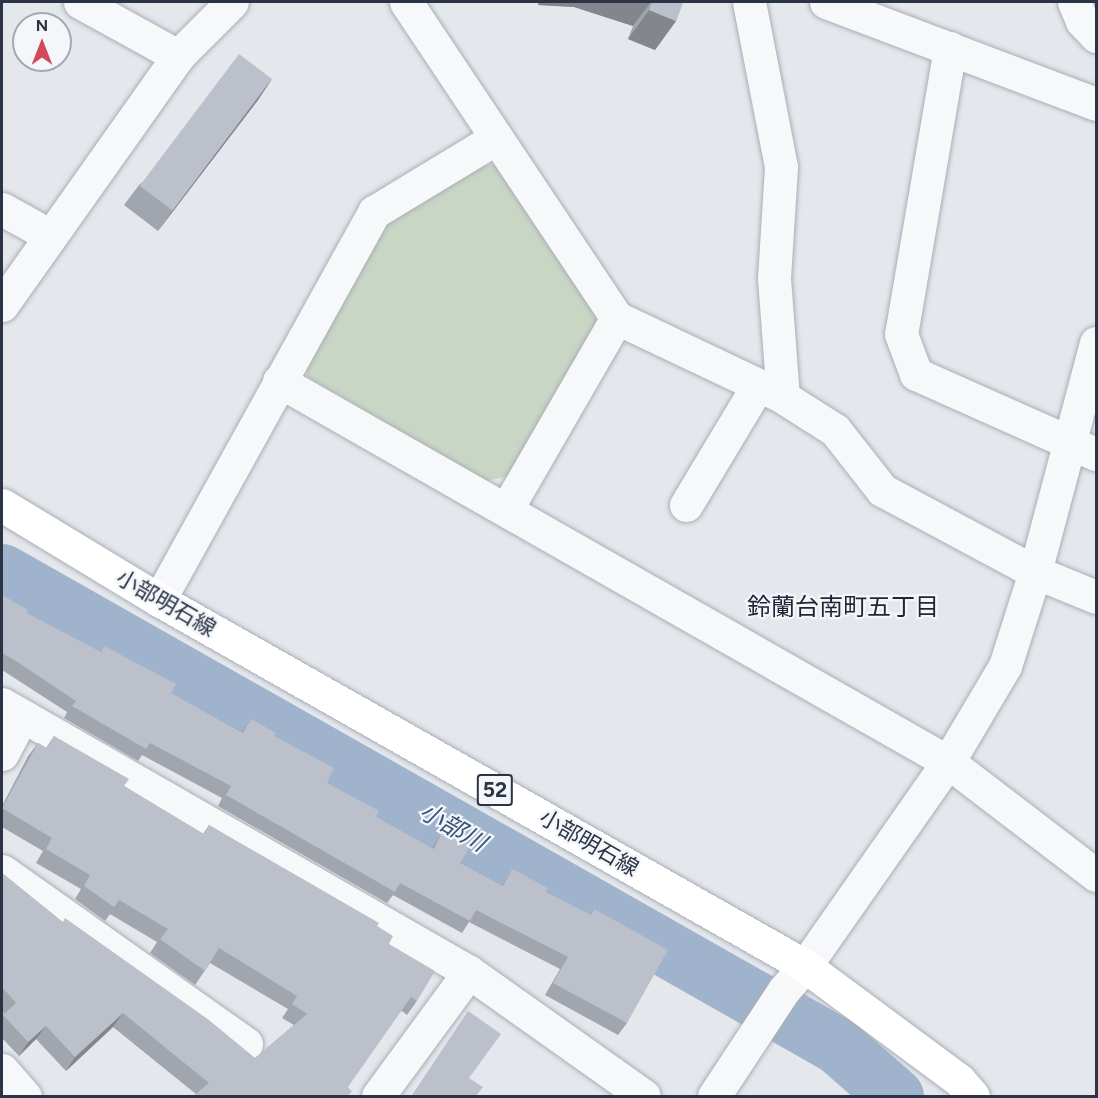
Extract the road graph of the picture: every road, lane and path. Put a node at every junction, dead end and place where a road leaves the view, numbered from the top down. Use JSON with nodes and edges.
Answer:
{"nodes":[{"id":1,"x":80,"y":2,"type":"edge"},
{"id":2,"x":232,"y":2,"type":"edge"},
{"id":3,"x":406,"y":2,"type":"edge"},
{"id":4,"x":749,"y":2,"type":"edge"},
{"id":5,"x":826,"y":2,"type":"edge"},
{"id":6,"x":1074,"y":2,"type":"edge"},
{"id":7,"x":1096,"y":36,"type":"edge"},
{"id":8,"x":950,"y":48,"type":"junction"},
{"id":9,"x":178,"y":56,"type":"junction"},
{"id":10,"x":1096,"y":104,"type":"edge"},
{"id":11,"x":496,"y":138,"type":"junction"},
{"id":12,"x":2,"y":209,"type":"edge"},
{"id":13,"x":49,"y":236,"type":"junction"},
{"id":14,"x":2,"y":305,"type":"edge"},
{"id":15,"x":617,"y":318,"type":"junction"},
{"id":16,"x":1096,"y":343,"type":"edge"},
{"id":17,"x":279,"y":381,"type":"junction"},
{"id":18,"x":770,"y":391,"type":"junction"},
{"id":19,"x":1082,"y":448,"type":"edge"},
{"id":20,"x":2,"y":505,"type":"edge"},
{"id":21,"x":686,"y":505,"type":"dead end"},
{"id":22,"x":506,"y":510,"type":"junction"},
{"id":23,"x":1035,"y":572,"type":"junction"},
{"id":24,"x":1096,"y":597,"type":"edge"},
{"id":25,"x":159,"y":600,"type":"junction"},
{"id":26,"x":12,"y":710,"type":"edge"},
{"id":27,"x":2,"y":754,"type":"edge"},
{"id":28,"x":948,"y":762,"type":"junction"},
{"id":29,"x":2,"y":871,"type":"edge"},
{"id":30,"x":1096,"y":876,"type":"edge"},
{"id":31,"x":806,"y":966,"type":"junction"},
{"id":32,"x":469,"y":972,"type":"junction"},
{"id":33,"x":246,"y":1044,"type":"dead end"},
{"id":34,"x":2,"y":1070,"type":"edge"},
{"id":35,"x":25,"y":1096,"type":"edge"},
{"id":36,"x":378,"y":1096,"type":"edge"},
{"id":37,"x":644,"y":1096,"type":"edge"},
{"id":38,"x":714,"y":1096,"type":"edge"},
{"id":39,"x":973,"y":1096,"type":"edge"}],
"edges":[{"from":1,"to":9,"type":"street"},
{"from":2,"to":9,"type":"street"},
{"from":3,"to":11,"type":"street"},
{"from":4,"to":18,"type":"street"},
{"from":5,"to":8,"type":"street"},
{"from":6,"to":7,"type":"street"},
{"from":8,"to":10,"type":"street"},
{"from":8,"to":19,"type":"street"},
{"from":9,"to":13,"type":"street"},
{"from":11,"to":15,"type":"street"},
{"from":11,"to":17,"type":"street"},
{"from":12,"to":13,"type":"street"},
{"from":13,"to":14,"type":"street"},
{"from":15,"to":18,"type":"street"},
{"from":15,"to":22,"type":"street"},
{"from":16,"to":19,"type":"street"},
{"from":17,"to":22,"type":"street"},
{"from":17,"to":25,"type":"street"},
{"from":18,"to":21,"type":"street"},
{"from":18,"to":23,"type":"street"},
{"from":19,"to":23,"type":"street"},
{"from":20,"to":25,"type":"main road","name":"小部明石線","number":"52"},
{"from":22,"to":28,"type":"street"},
{"from":23,"to":24,"type":"street"},
{"from":23,"to":28,"type":"street"},
{"from":25,"to":31,"type":"main road","name":"小部明石線","number":"52"},
{"from":26,"to":27,"type":"street"},
{"from":26,"to":32,"type":"street"},
{"from":28,"to":30,"type":"street"},
{"from":28,"to":31,"type":"street"},
{"from":29,"to":33,"type":"street"},
{"from":31,"to":38,"type":"street"},
{"from":31,"to":39,"type":"main road","name":"小部明石線","number":"52"},
{"from":32,"to":36,"type":"street"},
{"from":32,"to":37,"type":"street"},
{"from":34,"to":35,"type":"street"}]}
